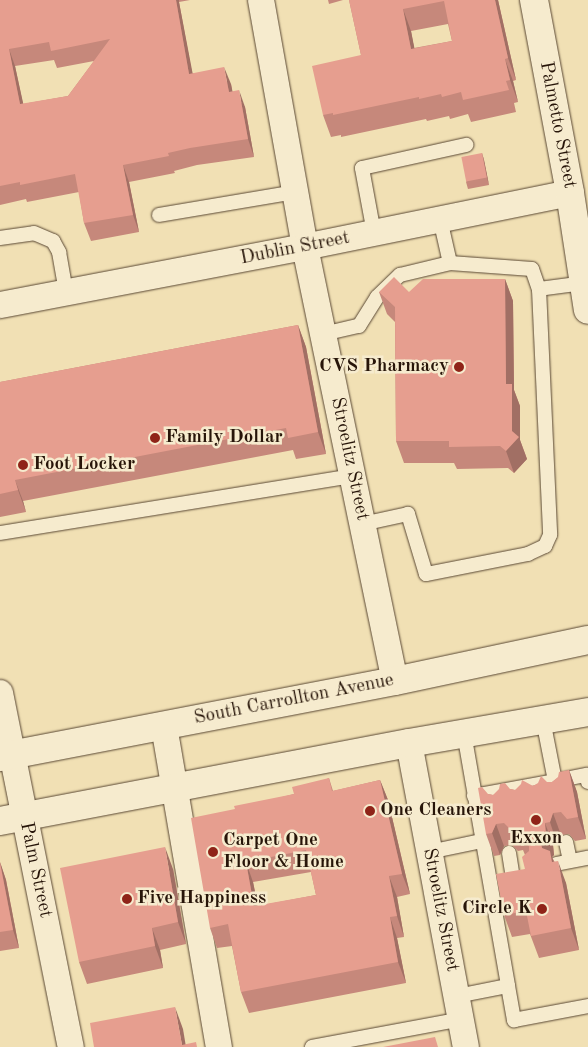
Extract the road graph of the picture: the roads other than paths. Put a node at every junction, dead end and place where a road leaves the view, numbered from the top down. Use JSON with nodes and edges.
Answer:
{"nodes":[{"id":1,"x":261,"y":0,"type":"edge"},
{"id":2,"x":534,"y":0,"type":"edge"},
{"id":3,"x":466,"y":145,"type":"dead end"},
{"id":4,"x":579,"y":189,"type":"edge"},
{"id":5,"x":295,"y":192,"type":"junction"},
{"id":6,"x":159,"y":215,"type":"dead end"},
{"id":7,"x":440,"y":220,"type":"junction"},
{"id":8,"x":374,"y":233,"type":"junction"},
{"id":9,"x":0,"y":238,"type":"edge"},
{"id":10,"x":305,"y":247,"type":"junction"},
{"id":11,"x":450,"y":263,"type":"junction"},
{"id":12,"x":584,"y":283,"type":"junction"},
{"id":13,"x":539,"y":289,"type":"junction"},
{"id":14,"x":66,"y":292,"type":"junction"},
{"id":15,"x":0,"y":305,"type":"edge"},
{"id":16,"x":588,"y":310,"type":"edge"},
{"id":17,"x":323,"y":334,"type":"junction"},
{"id":18,"x":352,"y":476,"type":"junction"},
{"id":19,"x":362,"y":524,"type":"junction"},
{"id":20,"x":0,"y":533,"type":"edge"},
{"id":21,"x":588,"y":640,"type":"edge"},
{"id":22,"x":394,"y":681,"type":"junction"},
{"id":23,"x":0,"y":694,"type":"edge"},
{"id":24,"x":588,"y":712,"type":"edge"},
{"id":25,"x":543,"y":720,"type":"junction"},
{"id":26,"x":164,"y":726,"type":"junction"},
{"id":27,"x":464,"y":733,"type":"junction"},
{"id":28,"x":409,"y":743,"type":"junction"},
{"id":29,"x":6,"y":756,"type":"edge"},
{"id":30,"x":555,"y":782,"type":"junction"},
{"id":31,"x":588,"y":782,"type":"edge"},
{"id":32,"x":537,"y":785,"type":"junction"},
{"id":33,"x":518,"y":788,"type":"junction"},
{"id":34,"x":173,"y":789,"type":"junction"},
{"id":35,"x":496,"y":792,"type":"junction"},
{"id":36,"x":474,"y":796,"type":"junction"},
{"id":37,"x":558,"y":796,"type":"edge"},
{"id":38,"x":540,"y":799,"type":"edge"},
{"id":39,"x":521,"y":803,"type":"edge"},
{"id":40,"x":499,"y":808,"type":"edge"},
{"id":41,"x":12,"y":819,"type":"edge"},
{"id":42,"x":481,"y":841,"type":"junction"},
{"id":43,"x":566,"y":842,"type":"dead end"},
{"id":44,"x":429,"y":852,"type":"junction"},
{"id":45,"x":509,"y":853,"type":"dead end"},
{"id":46,"x":588,"y":858,"type":"edge"},
{"id":47,"x":570,"y":861,"type":"junction"},
{"id":48,"x":556,"y":864,"type":"edge"},
{"id":49,"x":529,"y":870,"type":"edge"},
{"id":50,"x":512,"y":873,"type":"junction"},
{"id":51,"x":488,"y":878,"type":"junction"},
{"id":52,"x":508,"y":986,"type":"junction"},
{"id":53,"x":588,"y":1006,"type":"edge"},
{"id":54,"x":459,"y":1008,"type":"junction"},
{"id":55,"x":71,"y":1047,"type":"edge"},
{"id":56,"x":219,"y":1047,"type":"edge"},
{"id":57,"x":312,"y":1047,"type":"edge"},
{"id":58,"x":466,"y":1047,"type":"edge"}],
"edges":[{"from":1,"to":5,"type":"street","name":"Stroelitz Street"},
{"from":2,"to":4,"type":"main road","name":"Palmetto Street"},
{"from":3,"to":8,"type":"lane"},
{"from":4,"to":7,"type":"street","name":"Dublin Street"},
{"from":4,"to":12,"type":"main road","name":"Palmetto Street"},
{"from":5,"to":6,"type":"lane"},
{"from":5,"to":10,"type":"street","name":"Stroelitz Street"},
{"from":7,"to":8,"type":"street","name":"Dublin Street"},
{"from":7,"to":11,"type":"lane"},
{"from":8,"to":10,"type":"street","name":"Dublin Street"},
{"from":9,"to":14,"type":"lane"},
{"from":10,"to":14,"type":"street","name":"Dublin Street"},
{"from":10,"to":17,"type":"street","name":"Stroelitz Street"},
{"from":11,"to":13,"type":"lane"},
{"from":11,"to":17,"type":"lane"},
{"from":12,"to":13,"type":"lane"},
{"from":12,"to":16,"type":"main road","name":"Palmetto Street"},
{"from":13,"to":19,"type":"lane"},
{"from":14,"to":15,"type":"street","name":"Dublin Street"},
{"from":17,"to":18,"type":"street","name":"Stroelitz Street"},
{"from":18,"to":19,"type":"street","name":"Stroelitz Street"},
{"from":18,"to":20,"type":"lane"},
{"from":19,"to":22,"type":"street","name":"Stroelitz Street"},
{"from":21,"to":22,"type":"main road","name":"South Carrollton Avenue"},
{"from":22,"to":26,"type":"main road","name":"South Carrollton Avenue"},
{"from":23,"to":29,"type":"street","name":"Palm Street"},
{"from":24,"to":25,"type":"main road"},
{"from":25,"to":27,"type":"main road"},
{"from":25,"to":30,"type":"lane"},
{"from":26,"to":29,"type":"main road","name":"South Carrollton Avenue"},
{"from":26,"to":34,"type":"street"},
{"from":27,"to":28,"type":"main road"},
{"from":27,"to":36,"type":"lane"},
{"from":28,"to":34,"type":"main road"},
{"from":28,"to":44,"type":"street","name":"Stroelitz Street"},
{"from":29,"to":41,"type":"street","name":"Palm Street"},
{"from":30,"to":31,"type":"lane"},
{"from":30,"to":32,"type":"lane"},
{"from":30,"to":37,"type":"lane"},
{"from":32,"to":33,"type":"lane"},
{"from":32,"to":38,"type":"lane"},
{"from":33,"to":35,"type":"lane"},
{"from":33,"to":39,"type":"lane"},
{"from":34,"to":41,"type":"main road"},
{"from":34,"to":56,"type":"street"},
{"from":35,"to":36,"type":"lane"},
{"from":35,"to":40,"type":"lane"},
{"from":36,"to":42,"type":"lane"},
{"from":41,"to":55,"type":"street","name":"Palm Street"},
{"from":42,"to":44,"type":"lane"},
{"from":42,"to":51,"type":"lane"},
{"from":43,"to":47,"type":"lane"},
{"from":44,"to":54,"type":"street","name":"Stroelitz Street"},
{"from":45,"to":50,"type":"lane"},
{"from":46,"to":47,"type":"lane"},
{"from":47,"to":48,"type":"lane"},
{"from":49,"to":50,"type":"lane"},
{"from":50,"to":51,"type":"lane"},
{"from":51,"to":52,"type":"lane"},
{"from":52,"to":53,"type":"lane"},
{"from":52,"to":54,"type":"lane"},
{"from":54,"to":57,"type":"lane"},
{"from":54,"to":58,"type":"street","name":"Stroelitz Street"}]}
